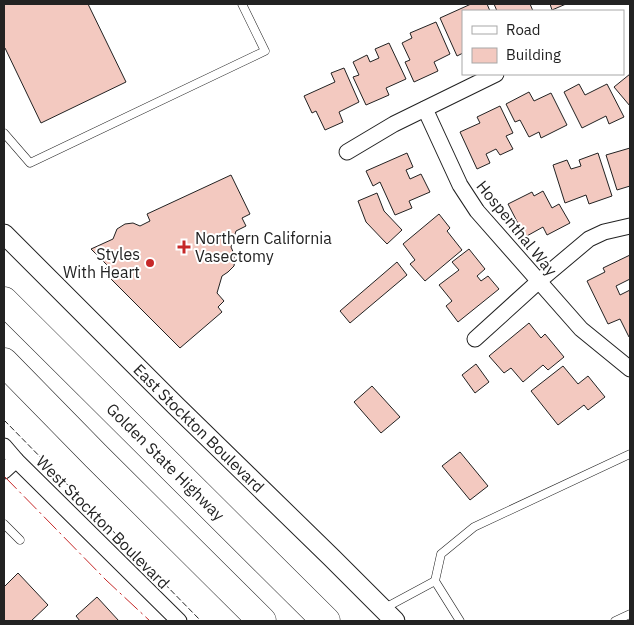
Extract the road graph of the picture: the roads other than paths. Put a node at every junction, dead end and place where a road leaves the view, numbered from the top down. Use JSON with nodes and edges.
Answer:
{"nodes":[{"id":1,"x":242,"y":4,"type":"edge"},
{"id":2,"x":494,"y":75,"type":"edge"},
{"id":3,"x":424,"y":109,"type":"junction"},
{"id":4,"x":4,"y":132,"type":"edge"},
{"id":5,"x":347,"y":152,"type":"dead end"},
{"id":6,"x":630,"y":226,"type":"edge"},
{"id":7,"x":4,"y":234,"type":"edge"},
{"id":8,"x":539,"y":281,"type":"junction"},
{"id":9,"x":4,"y":301,"type":"edge"},
{"id":10,"x":475,"y":339,"type":"dead end"},
{"id":11,"x":4,"y":362,"type":"edge"},
{"id":12,"x":630,"y":369,"type":"edge"},
{"id":13,"x":4,"y":446,"type":"edge"},
{"id":14,"x":630,"y":454,"type":"edge"},
{"id":15,"x":16,"y":460,"type":"junction"},
{"id":16,"x":4,"y":472,"type":"edge"},
{"id":17,"x":4,"y":524,"type":"edge"},
{"id":18,"x":20,"y":540,"type":"dead end"},
{"id":19,"x":434,"y":581,"type":"junction"},
{"id":20,"x":630,"y":614,"type":"edge"},
{"id":21,"x":389,"y":615,"type":"edge"},
{"id":22,"x":179,"y":621,"type":"edge"},
{"id":23,"x":262,"y":621,"type":"edge"},
{"id":24,"x":326,"y":621,"type":"edge"},
{"id":25,"x":460,"y":621,"type":"edge"},
{"id":26,"x":615,"y":621,"type":"edge"}],
"edges":[{"from":1,"to":4,"type":"lane"},
{"from":2,"to":3,"type":"street"},
{"from":3,"to":5,"type":"street"},
{"from":3,"to":8,"type":"street","name":"Hospenthal Way"},
{"from":6,"to":8,"type":"street"},
{"from":7,"to":21,"type":"street","name":"East Stockton Boulevard"},
{"from":8,"to":10,"type":"street"},
{"from":8,"to":12,"type":"street","name":"Hospenthal Way"},
{"from":9,"to":24,"type":"highway","name":"Golden State Highway"},
{"from":11,"to":23,"type":"highway"},
{"from":13,"to":15,"type":"street","name":"West Stockton Boulevard"},
{"from":14,"to":19,"type":"lane"},
{"from":15,"to":16,"type":"street"},
{"from":15,"to":22,"type":"street","name":"West Stockton Boulevard"},
{"from":17,"to":18,"type":"lane"},
{"from":19,"to":21,"type":"lane"},
{"from":19,"to":25,"type":"lane"},
{"from":20,"to":26,"type":"lane"}]}
